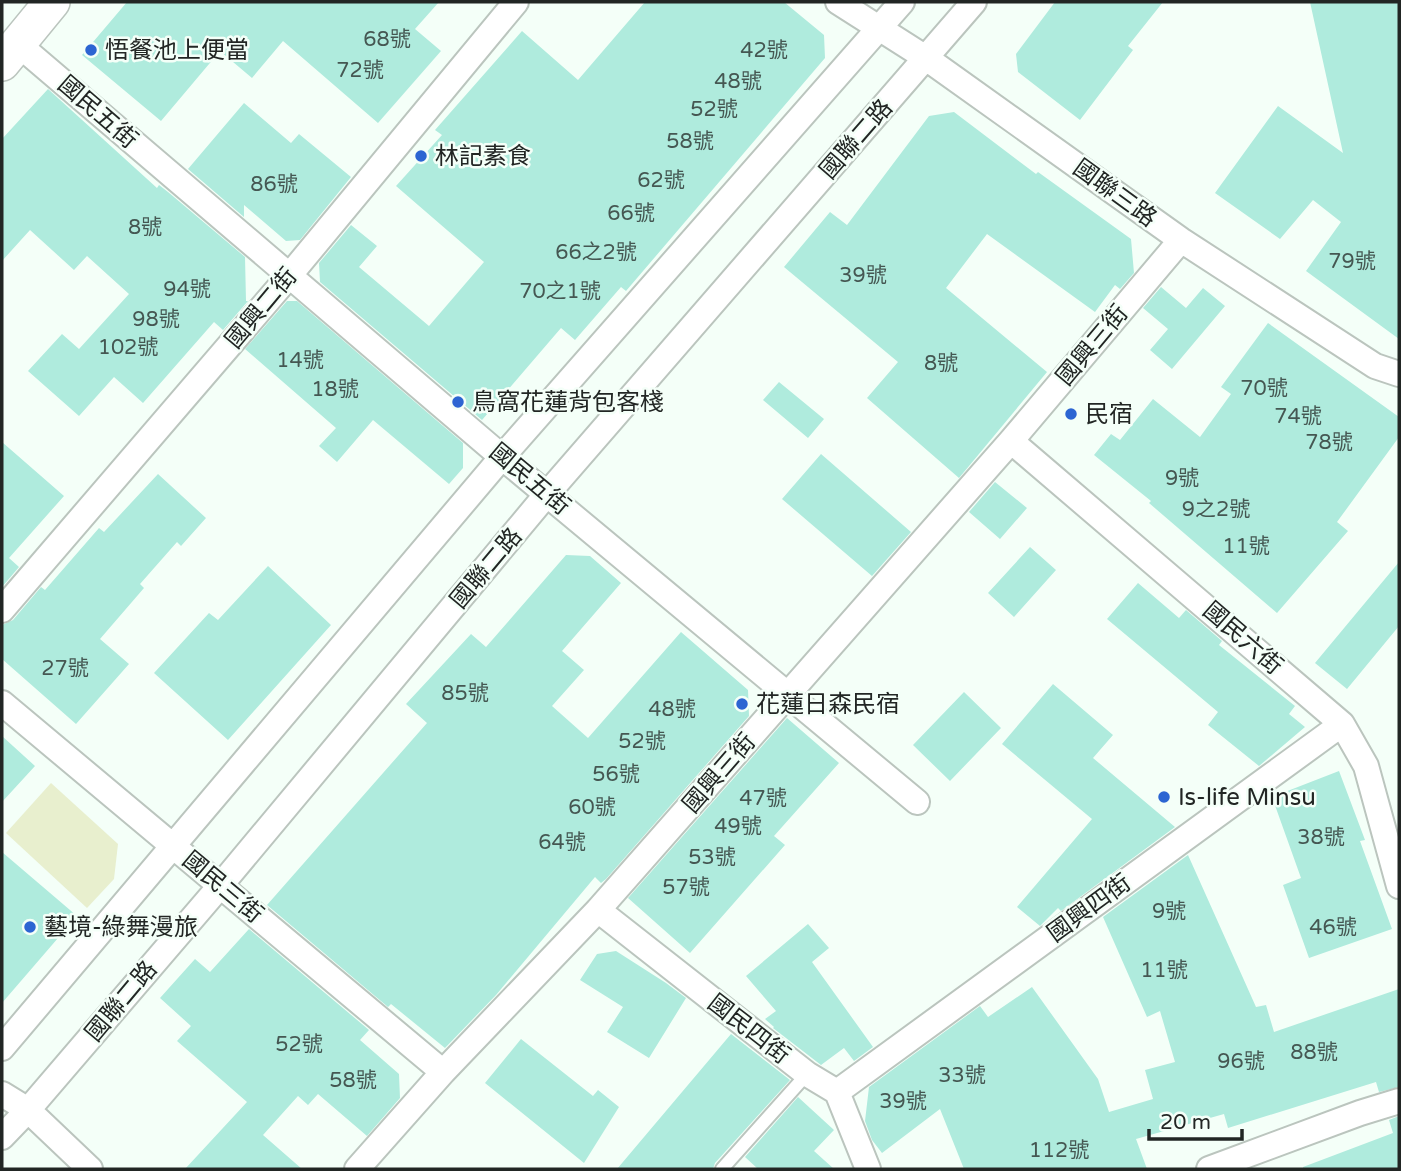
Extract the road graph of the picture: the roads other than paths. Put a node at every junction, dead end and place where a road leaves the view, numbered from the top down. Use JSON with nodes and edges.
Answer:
{"nodes":[{"id":1,"x":52,"y":2,"type":"edge"},
{"id":2,"x":516,"y":2,"type":"edge"},
{"id":3,"x":838,"y":2,"type":"edge"},
{"id":4,"x":902,"y":2,"type":"edge"},
{"id":5,"x":974,"y":2,"type":"edge"},
{"id":6,"x":878,"y":29,"type":"junction"},
{"id":7,"x":10,"y":54,"type":"edge"},
{"id":8,"x":926,"y":58,"type":"junction"},
{"id":9,"x":1181,"y":240,"type":"junction"},
{"id":10,"x":289,"y":275,"type":"junction"},
{"id":11,"x":1399,"y":374,"type":"edge"},
{"id":12,"x":1011,"y":441,"type":"junction"},
{"id":13,"x":502,"y":457,"type":"junction"},
{"id":14,"x":547,"y":494,"type":"junction"},
{"id":15,"x":2,"y":610,"type":"edge"},
{"id":16,"x":787,"y":695,"type":"junction"},
{"id":17,"x":2,"y":703,"type":"edge"},
{"id":18,"x":1342,"y":724,"type":"junction"},
{"id":19,"x":917,"y":802,"type":"dead end"},
{"id":20,"x":175,"y":846,"type":"junction"},
{"id":21,"x":220,"y":886,"type":"junction"},
{"id":22,"x":1399,"y":887,"type":"edge"},
{"id":23,"x":598,"y":910,"type":"junction"},
{"id":24,"x":2,"y":1048,"type":"edge"},
{"id":25,"x":443,"y":1072,"type":"junction"},
{"id":26,"x":807,"y":1074,"type":"junction"},
{"id":27,"x":837,"y":1091,"type":"junction"},
{"id":28,"x":2,"y":1094,"type":"edge"},
{"id":29,"x":1399,"y":1101,"type":"edge"},
{"id":30,"x":28,"y":1110,"type":"junction"},
{"id":31,"x":2,"y":1137,"type":"edge"},
{"id":32,"x":90,"y":1169,"type":"edge"},
{"id":33,"x":357,"y":1169,"type":"edge"},
{"id":34,"x":722,"y":1169,"type":"edge"},
{"id":35,"x":868,"y":1169,"type":"edge"},
{"id":36,"x":1209,"y":1169,"type":"edge"}],
"edges":[{"from":1,"to":7,"type":"street"},
{"from":2,"to":10,"type":"street","name":"國興二街"},
{"from":3,"to":6,"type":"street","name":"國聯三路"},
{"from":4,"to":6,"type":"street"},
{"from":5,"to":8,"type":"street","name":"國聯二路"},
{"from":6,"to":8,"type":"street","name":"國聯三路"},
{"from":6,"to":13,"type":"street"},
{"from":7,"to":10,"type":"street","name":"國民五街"},
{"from":8,"to":9,"type":"street","name":"國聯三路"},
{"from":8,"to":14,"type":"street","name":"國聯二路"},
{"from":9,"to":11,"type":"street","name":"國聯三路"},
{"from":9,"to":12,"type":"street","name":"國興三街"},
{"from":10,"to":13,"type":"street","name":"國民五街"},
{"from":10,"to":15,"type":"street","name":"國興二街"},
{"from":12,"to":16,"type":"street","name":"國興三街"},
{"from":12,"to":18,"type":"street","name":"國民六街"},
{"from":13,"to":14,"type":"street","name":"國民五街"},
{"from":13,"to":20,"type":"street"},
{"from":14,"to":16,"type":"street","name":"國民五街"},
{"from":14,"to":21,"type":"street","name":"國聯二路"},
{"from":16,"to":19,"type":"street","name":"國民五街"},
{"from":16,"to":23,"type":"street","name":"國興三街"},
{"from":17,"to":20,"type":"street","name":"國民三街"},
{"from":18,"to":22,"type":"street","name":"國民六街"},
{"from":18,"to":27,"type":"street","name":"國興四街"},
{"from":20,"to":21,"type":"street","name":"國民三街"},
{"from":20,"to":24,"type":"street"},
{"from":21,"to":25,"type":"street","name":"國民三街"},
{"from":21,"to":30,"type":"street","name":"國聯二路"},
{"from":23,"to":25,"type":"street","name":"國興三街"},
{"from":23,"to":26,"type":"street","name":"國民四街"},
{"from":25,"to":33,"type":"street","name":"國興三街"},
{"from":26,"to":27,"type":"street","name":"國民四街"},
{"from":26,"to":34,"type":"lane"},
{"from":27,"to":35,"type":"street"},
{"from":28,"to":30,"type":"street"},
{"from":29,"to":36,"type":"street"},
{"from":30,"to":31,"type":"street","name":"國聯二路"},
{"from":30,"to":32,"type":"street"}]}
